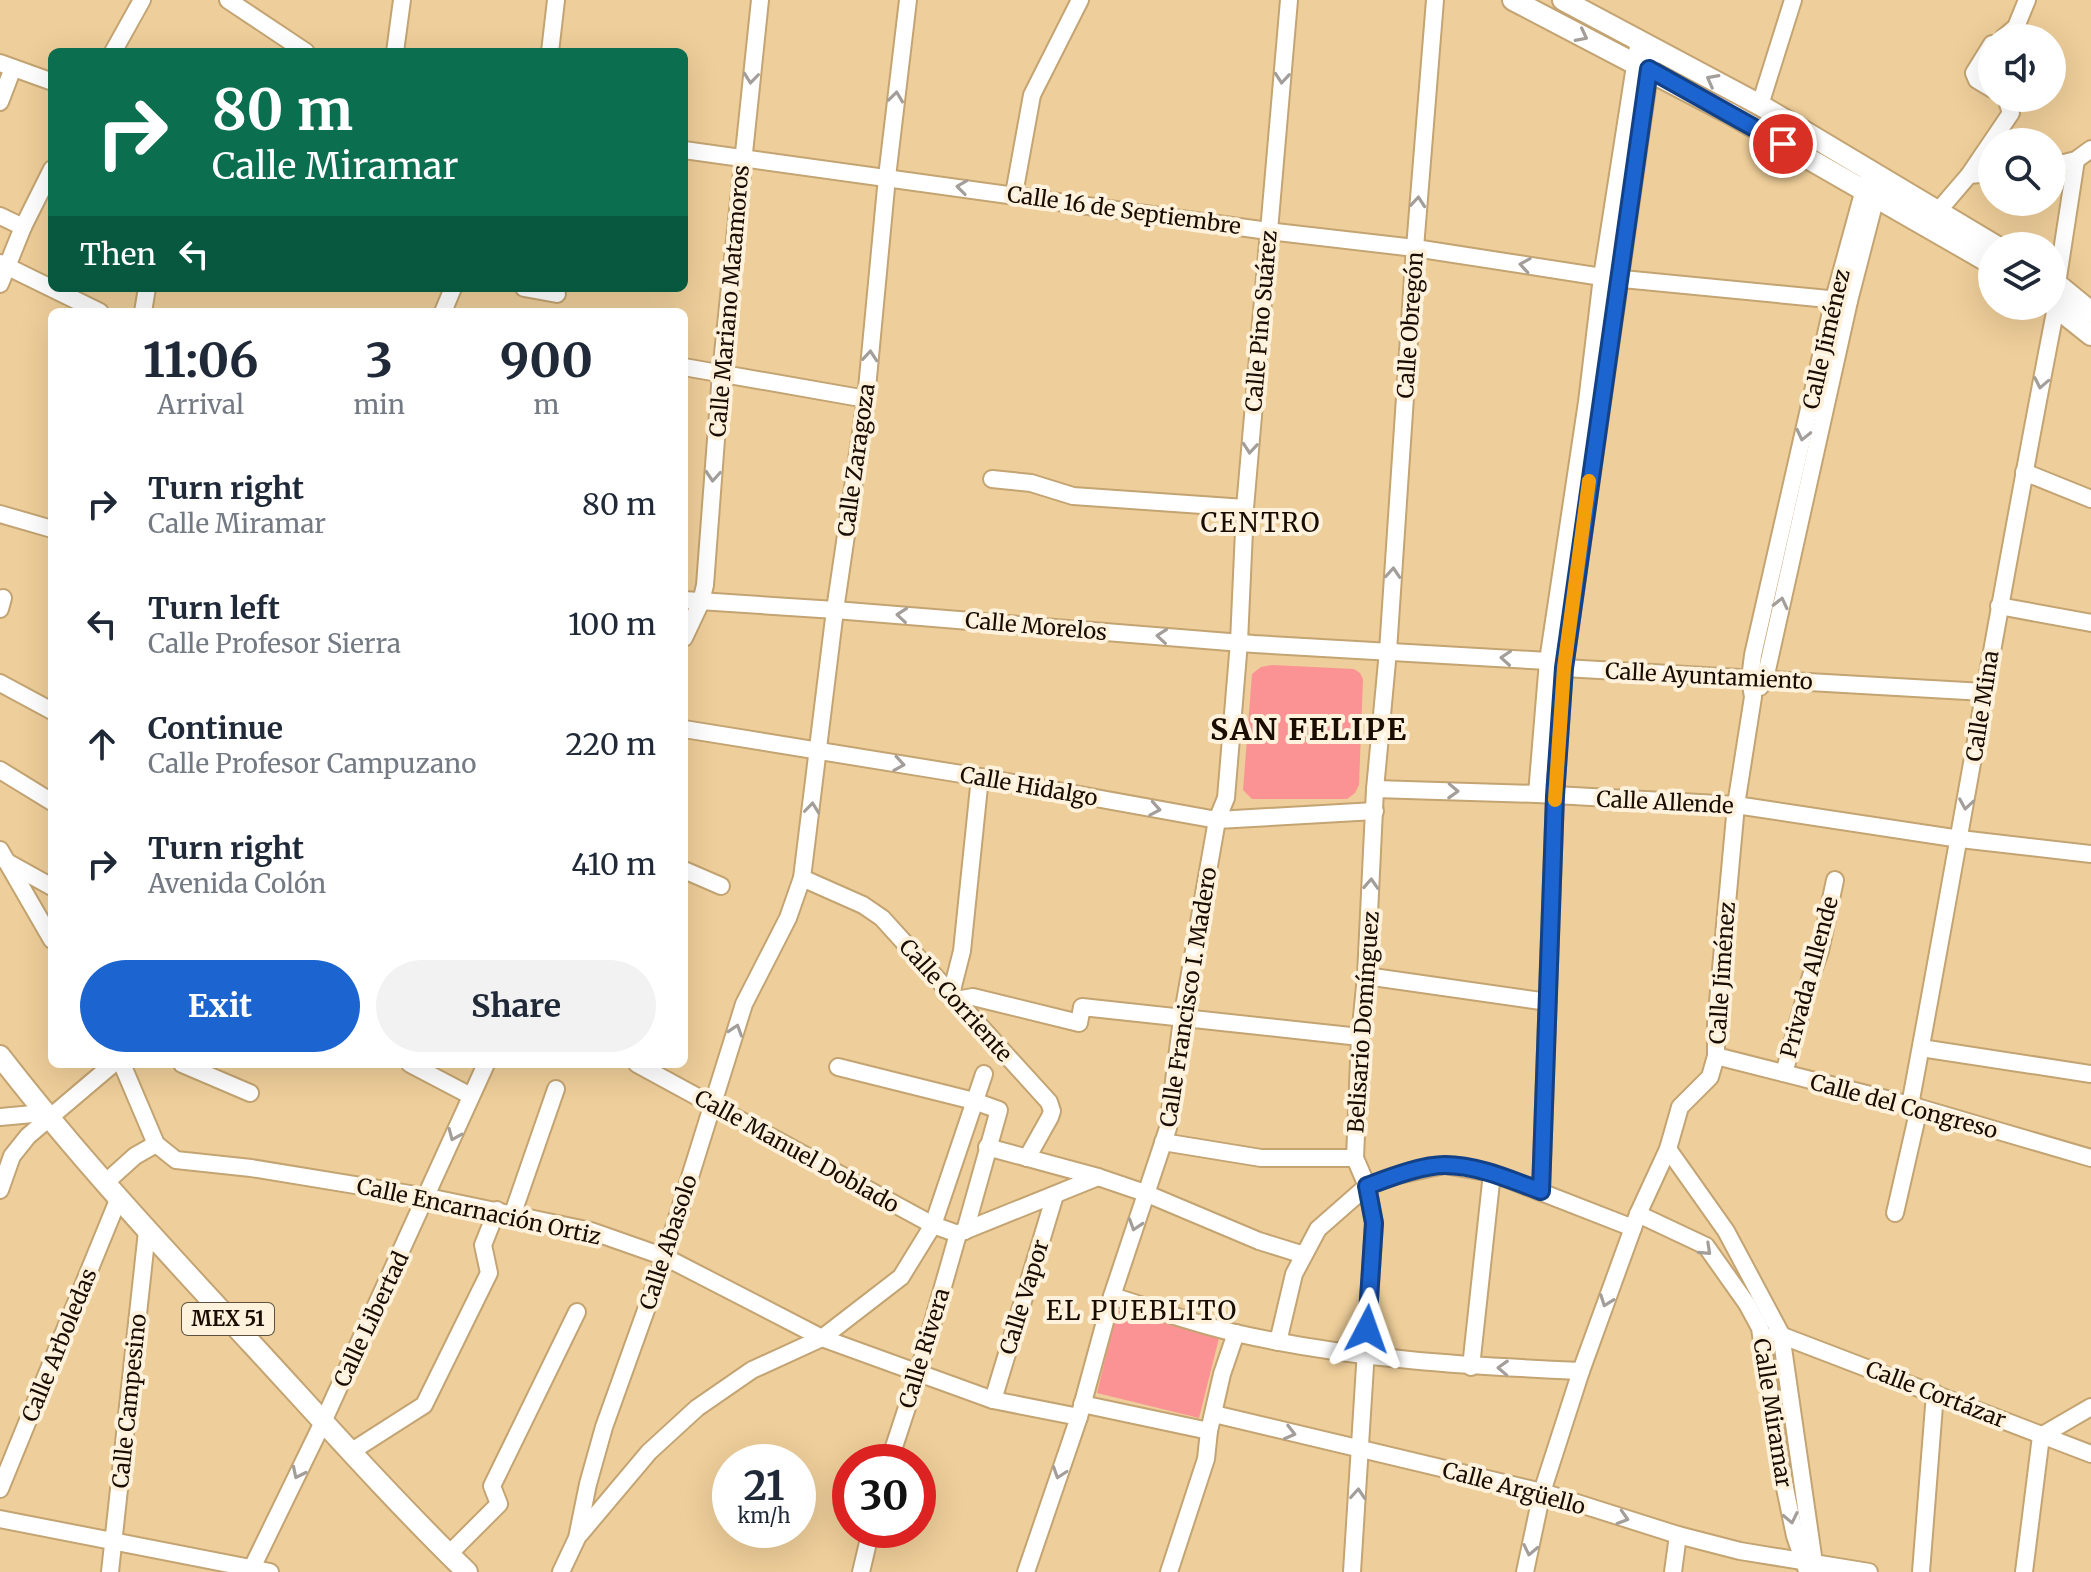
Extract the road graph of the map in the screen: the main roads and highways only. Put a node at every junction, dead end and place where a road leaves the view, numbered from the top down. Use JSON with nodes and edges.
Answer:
{"nodes":[{"id":1,"x":1513,"y":0,"type":"edge"},
{"id":2,"x":1563,"y":0,"type":"edge"},
{"id":3,"x":1644,"y":55,"type":"junction"},
{"id":4,"x":1935,"y":220,"type":"junction"},
{"id":5,"x":1978,"y":238,"type":"edge"},
{"id":6,"x":1978,"y":253,"type":"edge"},
{"id":7,"x":2066,"y":300,"type":"edge"},
{"id":8,"x":2066,"y":307,"type":"edge"},
{"id":9,"x":2091,"y":312,"type":"edge"},
{"id":10,"x":2091,"y":335,"type":"edge"},
{"id":11,"x":0,"y":1056,"type":"edge"},
{"id":12,"x":467,"y":1572,"type":"edge"}],
"edges":[{"from":1,"to":3,"type":"main road","one_way":true},
{"from":2,"to":3,"type":"main road"},
{"from":3,"to":4,"type":"main road"},
{"from":4,"to":3,"type":"main road","one_way":true},
{"from":4,"to":5,"type":"main road"},
{"from":4,"to":6,"type":"main road"},
{"from":7,"to":9,"type":"main road"},
{"from":8,"to":10,"type":"main road"},
{"from":11,"to":12,"type":"main road","number":"MEX 51"}]}
